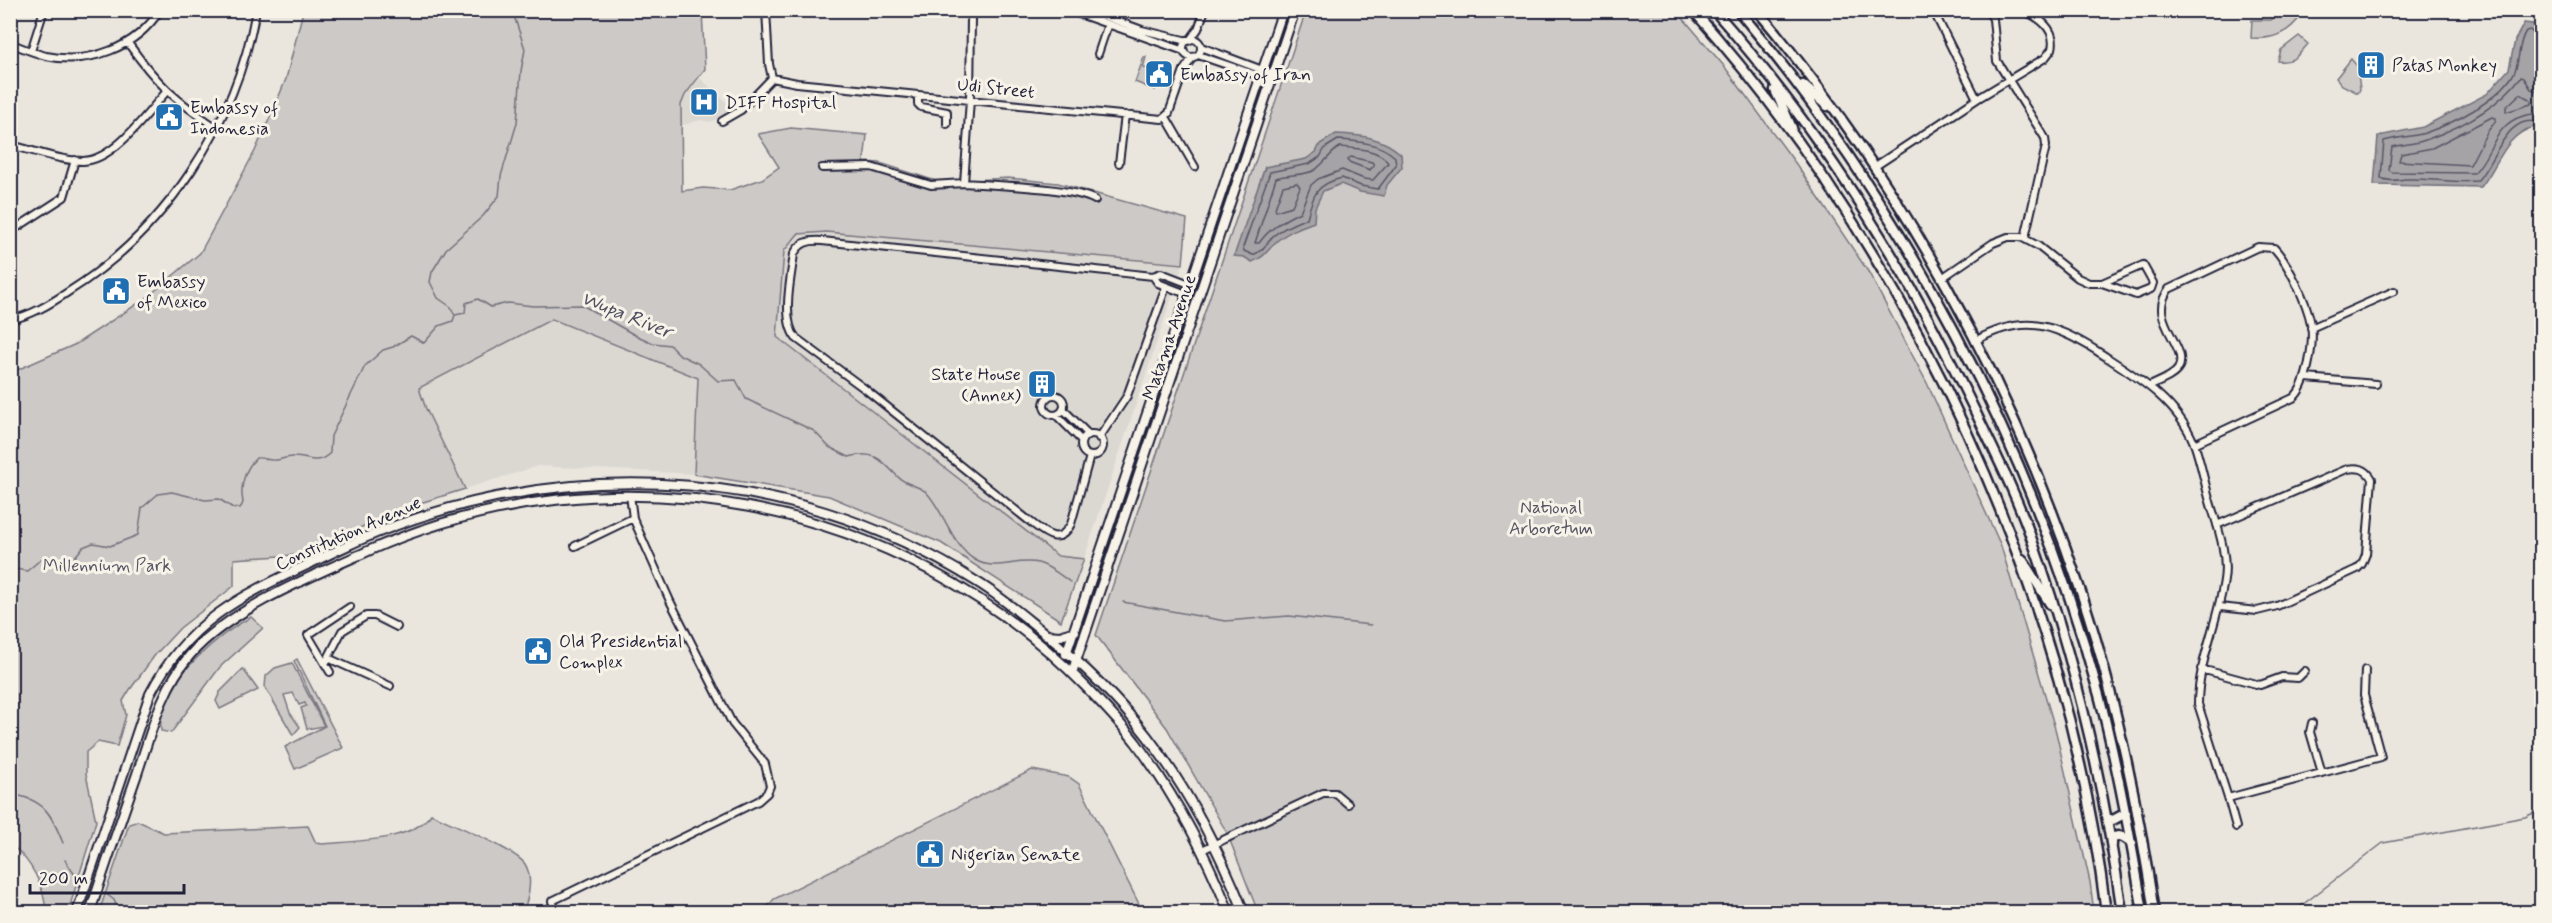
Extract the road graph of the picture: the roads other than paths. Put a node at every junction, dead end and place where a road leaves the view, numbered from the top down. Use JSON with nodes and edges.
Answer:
{"nodes":[{"id":1,"x":44,"y":10,"type":"edge"},
{"id":2,"x":160,"y":10,"type":"edge"},
{"id":3,"x":256,"y":10,"type":"edge"},
{"id":4,"x":766,"y":10,"type":"edge"},
{"id":5,"x":974,"y":10,"type":"edge"},
{"id":6,"x":1068,"y":10,"type":"edge"},
{"id":7,"x":1087,"y":10,"type":"edge"},
{"id":8,"x":1205,"y":10,"type":"edge"},
{"id":9,"x":1283,"y":10,"type":"edge"},
{"id":10,"x":1295,"y":10,"type":"edge"},
{"id":11,"x":1693,"y":10,"type":"edge"},
{"id":12,"x":1714,"y":10,"type":"edge"},
{"id":13,"x":1738,"y":10,"type":"edge"},
{"id":14,"x":1757,"y":10,"type":"edge"},
{"id":15,"x":1933,"y":10,"type":"edge"},
{"id":16,"x":2021,"y":10,"type":"edge"},
{"id":17,"x":1990,"y":11,"type":"edge"},
{"id":18,"x":1108,"y":24,"type":"junction"},
{"id":19,"x":1198,"y":29,"type":"junction"},
{"id":20,"x":1189,"y":40,"type":"junction"},
{"id":21,"x":10,"y":43,"type":"edge"},
{"id":22,"x":128,"y":43,"type":"junction"},
{"id":23,"x":1200,"y":45,"type":"junction"},
{"id":24,"x":31,"y":51,"type":"junction"},
{"id":25,"x":1184,"y":52,"type":"junction"},
{"id":26,"x":1098,"y":54,"type":"dead end"},
{"id":27,"x":1195,"y":56,"type":"junction"},
{"id":28,"x":1184,"y":70,"type":"junction"},
{"id":29,"x":1788,"y":72,"type":"junction"},
{"id":30,"x":1262,"y":74,"type":"junction"},
{"id":31,"x":1272,"y":77,"type":"junction"},
{"id":32,"x":772,"y":78,"type":"junction"},
{"id":33,"x":1770,"y":79,"type":"junction"},
{"id":34,"x":2008,"y":79,"type":"junction"},
{"id":35,"x":167,"y":91,"type":"junction"},
{"id":36,"x":918,"y":95,"type":"junction"},
{"id":37,"x":1977,"y":99,"type":"junction"},
{"id":38,"x":970,"y":100,"type":"junction"},
{"id":39,"x":1832,"y":110,"type":"junction"},
{"id":40,"x":1125,"y":115,"type":"junction"},
{"id":41,"x":1166,"y":117,"type":"junction"},
{"id":42,"x":722,"y":121,"type":"dead end"},
{"id":43,"x":947,"y":124,"type":"dead end"},
{"id":44,"x":217,"y":128,"type":"junction"},
{"id":45,"x":1797,"y":140,"type":"junction"},
{"id":46,"x":10,"y":145,"type":"edge"},
{"id":47,"x":75,"y":160,"type":"junction"},
{"id":48,"x":1119,"y":164,"type":"dead end"},
{"id":49,"x":1195,"y":167,"type":"dead end"},
{"id":50,"x":1874,"y":167,"type":"junction"},
{"id":51,"x":822,"y":168,"type":"dead end"},
{"id":52,"x":964,"y":183,"type":"junction"},
{"id":53,"x":1095,"y":200,"type":"dead end"},
{"id":54,"x":10,"y":232,"type":"edge"},
{"id":55,"x":2025,"y":238,"type":"junction"},
{"id":56,"x":1153,"y":276,"type":"junction"},
{"id":57,"x":1942,"y":278,"type":"junction"},
{"id":58,"x":1187,"y":283,"type":"dead end"},
{"id":59,"x":2102,"y":283,"type":"junction"},
{"id":60,"x":1166,"y":287,"type":"junction"},
{"id":61,"x":2394,"y":291,"type":"dead end"},
{"id":62,"x":1184,"y":293,"type":"dead end"},
{"id":63,"x":10,"y":320,"type":"edge"},
{"id":64,"x":2312,"y":328,"type":"junction"},
{"id":65,"x":1975,"y":341,"type":"junction"},
{"id":66,"x":1169,"y":350,"type":"junction"},
{"id":67,"x":1179,"y":353,"type":"junction"},
{"id":68,"x":2306,"y":378,"type":"junction"},
{"id":69,"x":2376,"y":384,"type":"dead end"},
{"id":70,"x":2150,"y":386,"type":"junction"},
{"id":71,"x":1063,"y":409,"type":"junction"},
{"id":72,"x":1056,"y":415,"type":"junction"},
{"id":73,"x":1089,"y":435,"type":"junction"},
{"id":74,"x":1099,"y":438,"type":"junction"},
{"id":75,"x":1082,"y":441,"type":"junction"},
{"id":76,"x":2194,"y":444,"type":"junction"},
{"id":77,"x":1090,"y":456,"type":"junction"},
{"id":78,"x":630,"y":495,"type":"junction"},
{"id":79,"x":633,"y":518,"type":"junction"},
{"id":80,"x":2217,"y":525,"type":"junction"},
{"id":81,"x":575,"y":546,"type":"dead end"},
{"id":82,"x":2013,"y":546,"type":"junction"},
{"id":83,"x":2082,"y":597,"type":"junction"},
{"id":84,"x":350,"y":607,"type":"dead end"},
{"id":85,"x":2220,"y":607,"type":"junction"},
{"id":86,"x":2055,"y":612,"type":"junction"},
{"id":87,"x":397,"y":627,"type":"dead end"},
{"id":88,"x":1075,"y":630,"type":"junction"},
{"id":89,"x":1046,"y":634,"type":"junction"},
{"id":90,"x":1067,"y":651,"type":"junction"},
{"id":91,"x":1076,"y":660,"type":"junction"},
{"id":92,"x":327,"y":661,"type":"junction"},
{"id":93,"x":1062,"y":663,"type":"junction"},
{"id":94,"x":2090,"y":666,"type":"junction"},
{"id":95,"x":2201,"y":669,"type":"junction"},
{"id":96,"x":2365,"y":670,"type":"dead end"},
{"id":97,"x":2305,"y":671,"type":"dead end"},
{"id":98,"x":330,"y":672,"type":"dead end"},
{"id":99,"x":1072,"y":672,"type":"junction"},
{"id":100,"x":390,"y":686,"type":"dead end"},
{"id":101,"x":2312,"y":723,"type":"dead end"},
{"id":102,"x":2322,"y":772,"type":"junction"},
{"id":103,"x":2228,"y":798,"type":"junction"},
{"id":104,"x":1348,"y":804,"type":"dead end"},
{"id":105,"x":2126,"y":813,"type":"junction"},
{"id":106,"x":2107,"y":818,"type":"junction"},
{"id":107,"x":2236,"y":827,"type":"dead end"},
{"id":108,"x":2132,"y":843,"type":"junction"},
{"id":109,"x":1214,"y":844,"type":"junction"},
{"id":110,"x":2112,"y":848,"type":"junction"},
{"id":111,"x":1202,"y":850,"type":"junction"},
{"id":112,"x":556,"y":909,"type":"edge"},
{"id":113,"x":77,"y":912,"type":"edge"},
{"id":114,"x":90,"y":912,"type":"edge"},
{"id":115,"x":542,"y":912,"type":"edge"},
{"id":116,"x":1229,"y":912,"type":"edge"},
{"id":117,"x":1244,"y":912,"type":"edge"},
{"id":118,"x":2106,"y":912,"type":"edge"},
{"id":119,"x":2122,"y":912,"type":"edge"},
{"id":120,"x":2143,"y":912,"type":"edge"},
{"id":121,"x":2154,"y":912,"type":"edge"}],
"edges":[{"from":1,"to":24,"type":"street"},
{"from":2,"to":22,"type":"street"},
{"from":3,"to":44,"type":"street"},
{"from":4,"to":32,"type":"street"},
{"from":5,"to":38,"type":"street"},
{"from":6,"to":18,"type":"street"},
{"from":7,"to":20,"type":"street"},
{"from":8,"to":19,"type":"street"},
{"from":9,"to":30,"type":"main road","name":"Matama Avenue"},
{"from":10,"to":31,"type":"main road","name":"Matama Avenue"},
{"from":11,"to":45,"type":"highway"},
{"from":12,"to":33,"type":"highway"},
{"from":13,"to":29,"type":"highway"},
{"from":14,"to":39,"type":"highway"},
{"from":15,"to":37,"type":"street"},
{"from":16,"to":34,"type":"street"},
{"from":17,"to":34,"type":"street"},
{"from":18,"to":25,"type":"street"},
{"from":18,"to":26,"type":"street"},
{"from":19,"to":20,"type":"street"},
{"from":19,"to":23,"type":"street"},
{"from":20,"to":23,"type":"street"},
{"from":20,"to":25,"type":"street"},
{"from":21,"to":24,"type":"street"},
{"from":22,"to":24,"type":"street"},
{"from":22,"to":35,"type":"street"},
{"from":23,"to":27,"type":"street"},
{"from":23,"to":30,"type":"street"},
{"from":25,"to":27,"type":"street"},
{"from":25,"to":28,"type":"street"},
{"from":27,"to":28,"type":"street"},
{"from":27,"to":30,"type":"street"},
{"from":28,"to":41,"type":"street"},
{"from":29,"to":39,"type":"highway"},
{"from":29,"to":94,"type":"highway"},
{"from":30,"to":31,"type":"street"},
{"from":30,"to":66,"type":"main road","name":"Matama Avenue"},
{"from":31,"to":67,"type":"main road","name":"Matama Avenue"},
{"from":32,"to":36,"type":"street","name":"Udi Street"},
{"from":32,"to":42,"type":"street"},
{"from":33,"to":45,"type":"highway"},
{"from":33,"to":86,"type":"highway"},
{"from":34,"to":37,"type":"street"},
{"from":34,"to":55,"type":"street"},
{"from":35,"to":44,"type":"street"},
{"from":35,"to":47,"type":"street"},
{"from":36,"to":38,"type":"street","name":"Udi Street"},
{"from":36,"to":43,"type":"street"},
{"from":37,"to":50,"type":"street"},
{"from":38,"to":40,"type":"street","name":"Udi Street"},
{"from":38,"to":52,"type":"street"},
{"from":39,"to":50,"type":"highway"},
{"from":40,"to":41,"type":"street","name":"Udi Street"},
{"from":40,"to":48,"type":"street"},
{"from":41,"to":49,"type":"street"},
{"from":44,"to":63,"type":"street"},
{"from":45,"to":82,"type":"highway"},
{"from":46,"to":47,"type":"street"},
{"from":47,"to":54,"type":"street"},
{"from":50,"to":57,"type":"highway"},
{"from":51,"to":52,"type":"street"},
{"from":52,"to":53,"type":"street"},
{"from":55,"to":57,"type":"street"},
{"from":55,"to":59,"type":"street"},
{"from":56,"to":58,"type":"street"},
{"from":56,"to":60,"type":"street"},
{"from":56,"to":77,"type":"street"},
{"from":57,"to":65,"type":"highway"},
{"from":59,"to":59,"type":"street"},
{"from":60,"to":62,"type":"street"},
{"from":60,"to":74,"type":"street"},
{"from":61,"to":64,"type":"street"},
{"from":64,"to":68,"type":"street"},
{"from":64,"to":70,"type":"street"},
{"from":65,"to":70,"type":"street"},
{"from":65,"to":83,"type":"highway"},
{"from":66,"to":67,"type":"main road"},
{"from":66,"to":88,"type":"main road","name":"Matama Avenue"},
{"from":67,"to":91,"type":"main road","name":"Matama Avenue"},
{"from":68,"to":69,"type":"street"},
{"from":68,"to":76,"type":"street"},
{"from":70,"to":76,"type":"street"},
{"from":71,"to":72,"type":"street"},
{"from":71,"to":72,"type":"street"},
{"from":71,"to":73,"type":"street"},
{"from":72,"to":75,"type":"street"},
{"from":73,"to":74,"type":"street"},
{"from":73,"to":75,"type":"street"},
{"from":74,"to":77,"type":"street"},
{"from":75,"to":77,"type":"street"},
{"from":76,"to":80,"type":"street"},
{"from":78,"to":79,"type":"street"},
{"from":78,"to":93,"type":"main road","name":"Constitution Avenue"},
{"from":78,"to":114,"type":"main road","name":"Constitution Avenue"},
{"from":79,"to":81,"type":"street"},
{"from":79,"to":112,"type":"street"},
{"from":80,"to":85,"type":"street"},
{"from":80,"to":85,"type":"street"},
{"from":82,"to":86,"type":"highway"},
{"from":82,"to":118,"type":"highway"},
{"from":83,"to":94,"type":"highway"},
{"from":83,"to":121,"type":"highway"},
{"from":84,"to":92,"type":"street"},
{"from":85,"to":95,"type":"street"},
{"from":86,"to":106,"type":"highway"},
{"from":87,"to":92,"type":"street"},
{"from":88,"to":89,"type":"main road"},
{"from":88,"to":90,"type":"main road","name":"Matama Avenue"},
{"from":89,"to":90,"type":"main road","name":"Constitution Avenue"},
{"from":89,"to":113,"type":"main road","name":"Constitution Avenue"},
{"from":90,"to":91,"type":"main road","name":"Constitution Avenue"},
{"from":90,"to":93,"type":"main road","name":"Matama Avenue"},
{"from":91,"to":99,"type":"main road","name":"Matama Avenue"},
{"from":91,"to":109,"type":"main road","name":"Constitution Avenue"},
{"from":92,"to":98,"type":"street"},
{"from":92,"to":100,"type":"street"},
{"from":93,"to":99,"type":"main road","name":"Constitution Avenue"},
{"from":94,"to":105,"type":"highway"},
{"from":95,"to":97,"type":"street"},
{"from":95,"to":103,"type":"street"},
{"from":96,"to":102,"type":"street"},
{"from":99,"to":111,"type":"main road","name":"Constitution Avenue"},
{"from":101,"to":102,"type":"street"},
{"from":102,"to":103,"type":"street"},
{"from":103,"to":107,"type":"street"},
{"from":104,"to":109,"type":"street"},
{"from":105,"to":106,"type":"highway"},
{"from":105,"to":108,"type":"highway"},
{"from":106,"to":110,"type":"highway"},
{"from":108,"to":110,"type":"highway"},
{"from":108,"to":120,"type":"highway"},
{"from":109,"to":111,"type":"street"},
{"from":109,"to":117,"type":"main road","name":"Constitution Avenue"},
{"from":110,"to":119,"type":"highway"},
{"from":111,"to":116,"type":"main road","name":"Constitution Avenue"},
{"from":112,"to":115,"type":"street"}]}
